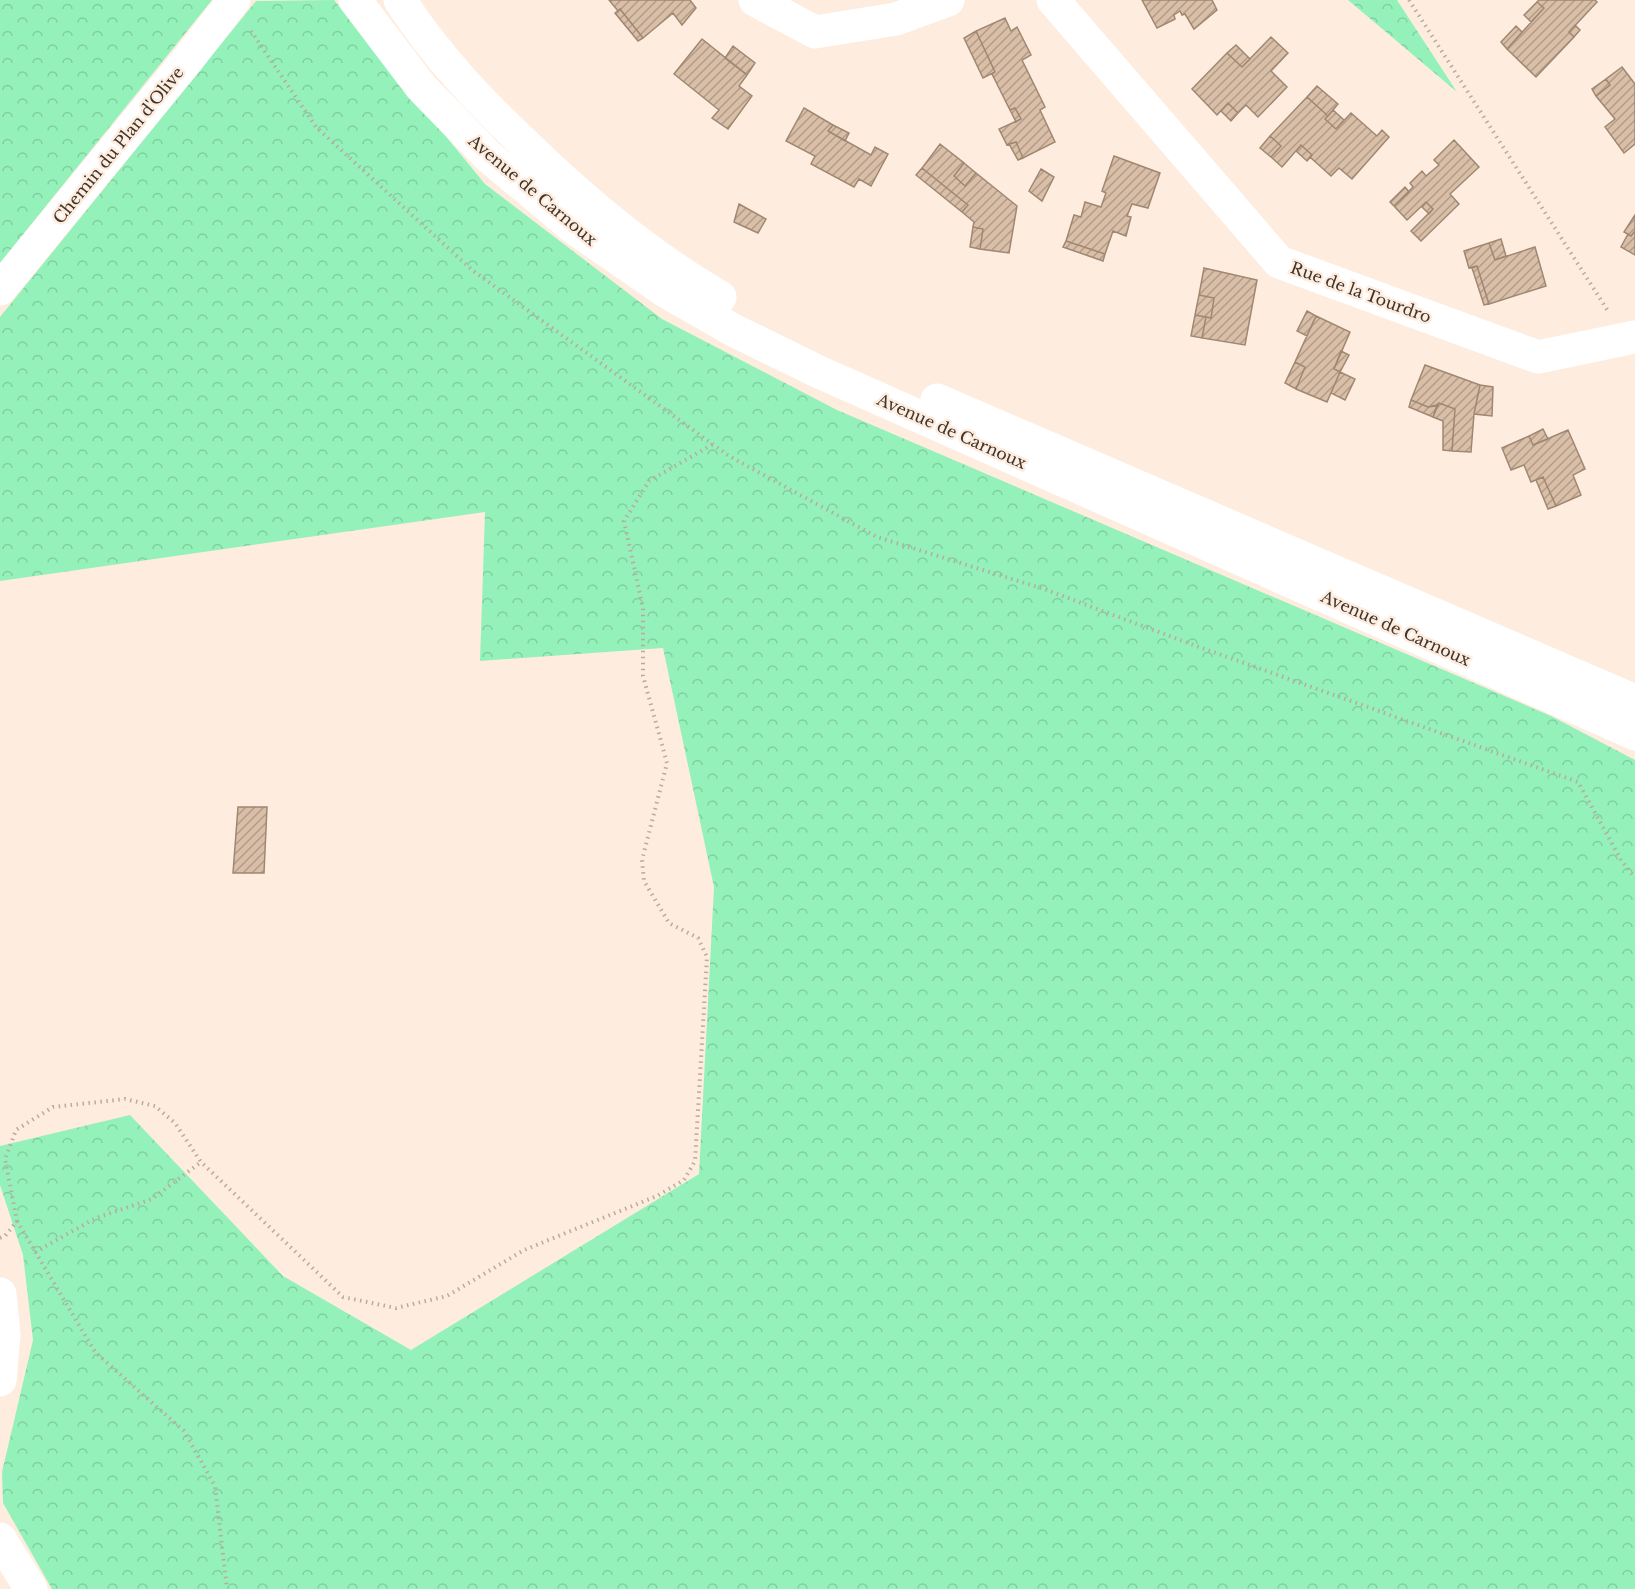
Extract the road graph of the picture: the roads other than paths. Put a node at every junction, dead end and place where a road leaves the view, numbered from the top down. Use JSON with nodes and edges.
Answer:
{"nodes":[{"id":1,"x":355,"y":0,"type":"edge"},
{"id":2,"x":400,"y":0,"type":"edge"},
{"id":3,"x":755,"y":0,"type":"edge"},
{"id":4,"x":948,"y":0,"type":"edge"},
{"id":5,"x":1053,"y":0,"type":"edge"},
{"id":6,"x":233,"y":1,"type":"edge"},
{"id":7,"x":0,"y":289,"type":"edge"},
{"id":8,"x":1631,"y":338,"type":"edge"},
{"id":9,"x":1635,"y":701,"type":"edge"},
{"id":10,"x":1635,"y":734,"type":"edge"},
{"id":11,"x":0,"y":1294,"type":"edge"},
{"id":12,"x":0,"y":1380,"type":"edge"},
{"id":13,"x":0,"y":1539,"type":"edge"},
{"id":14,"x":31,"y":1589,"type":"edge"}],
"edges":[{"from":1,"to":10,"type":"main road","name":"Avenue de Carnoux"},
{"from":2,"to":9,"type":"main road","name":"Avenue de Carnoux"},
{"from":3,"to":4,"type":"main road"},
{"from":5,"to":8,"type":"main road","name":"Rue de la Tourdro"},
{"from":6,"to":7,"type":"main road","name":"Chemin du Plan d'Olive"},
{"from":11,"to":12,"type":"main road"},
{"from":13,"to":14,"type":"main road"}]}
